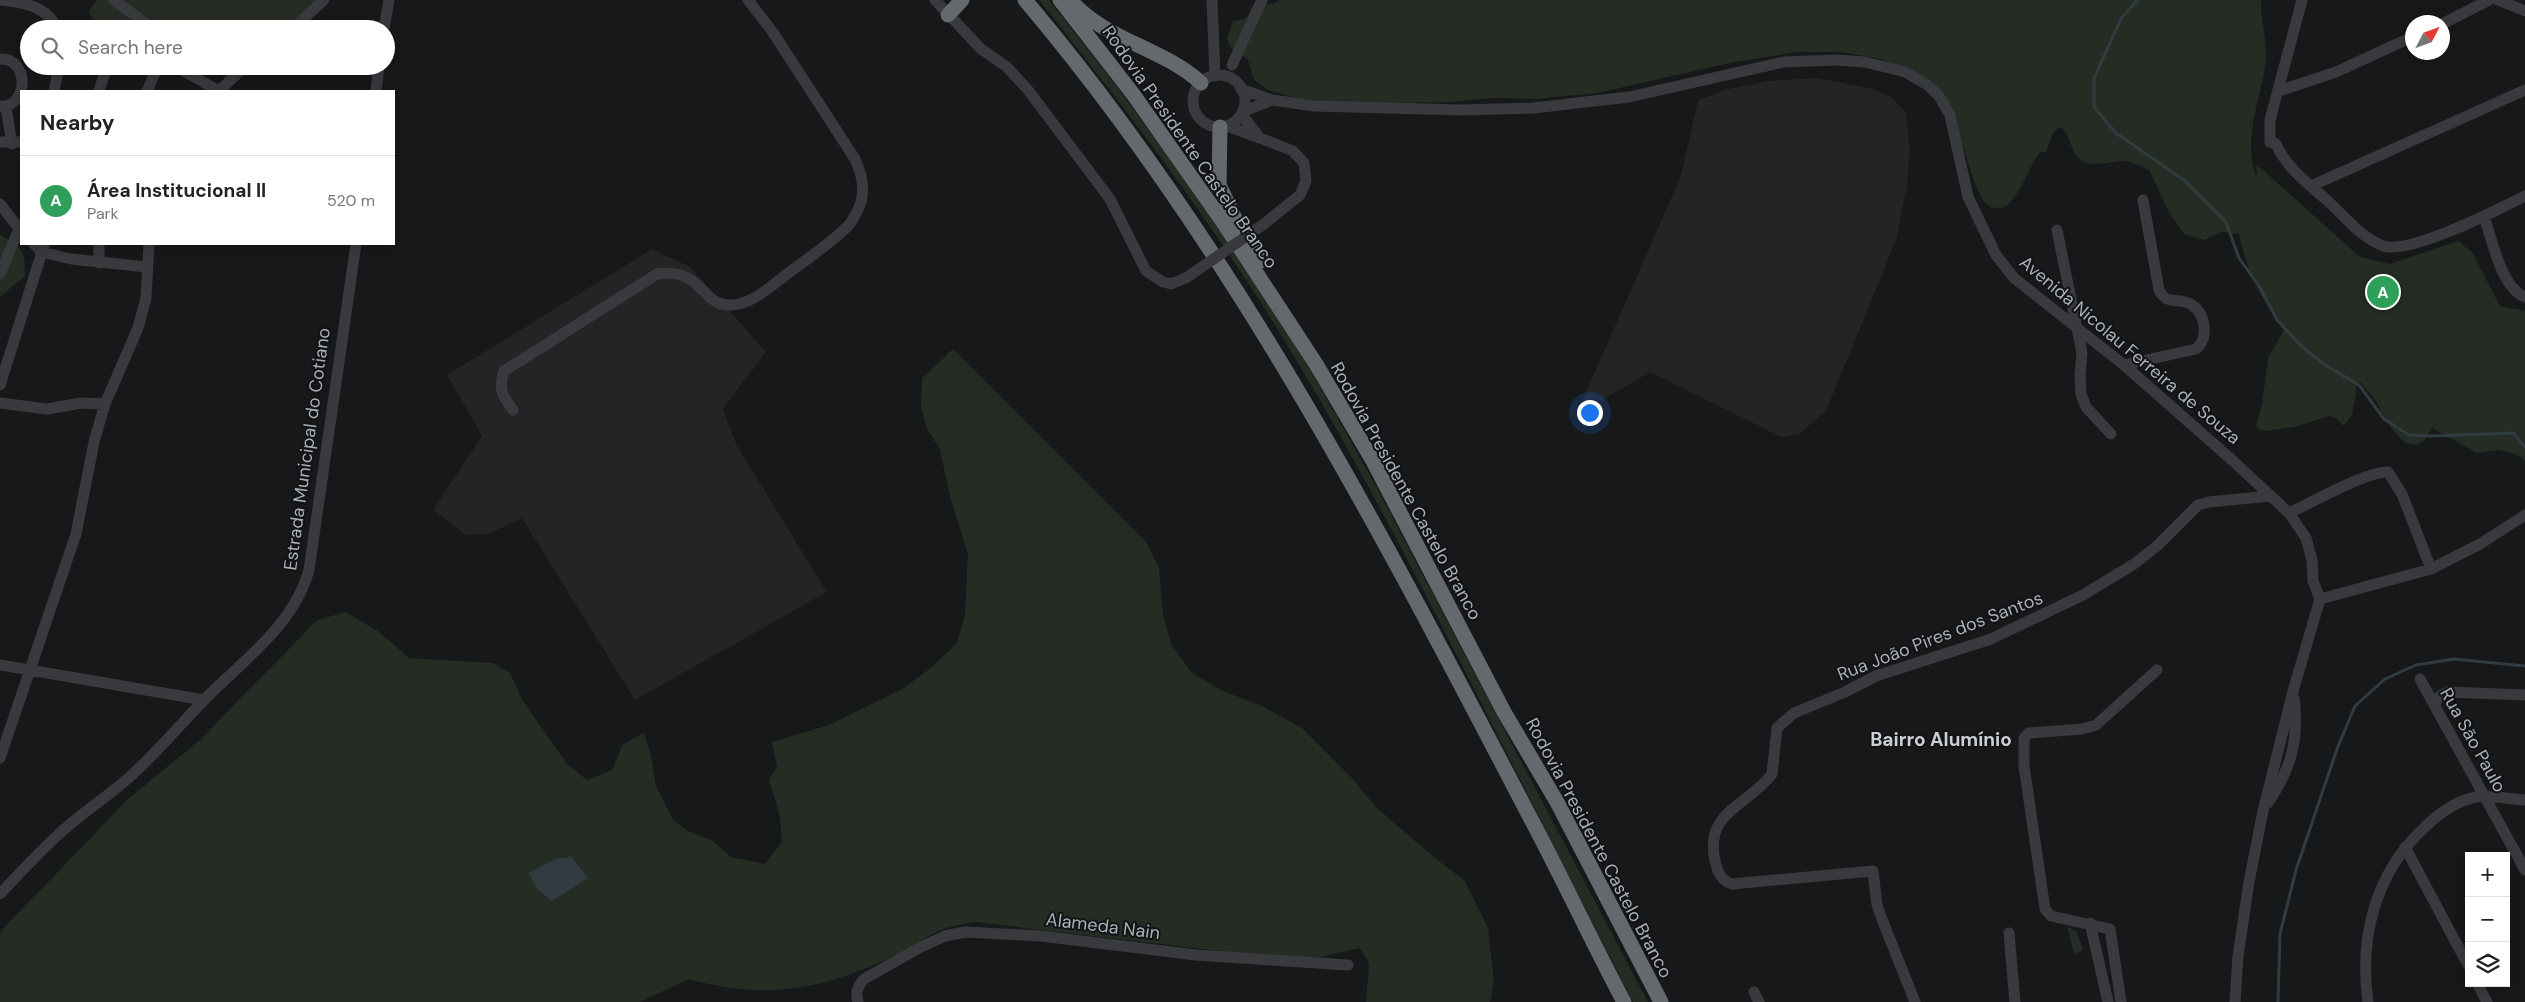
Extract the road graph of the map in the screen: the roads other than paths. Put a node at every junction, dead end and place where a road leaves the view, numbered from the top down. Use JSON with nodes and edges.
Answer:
{"nodes":[{"id":1,"x":0,"y":0,"type":"edge"},
{"id":2,"x":114,"y":0,"type":"edge"},
{"id":3,"x":324,"y":0,"type":"edge"},
{"id":4,"x":389,"y":0,"type":"edge"},
{"id":5,"x":748,"y":0,"type":"edge"},
{"id":6,"x":935,"y":0,"type":"edge"},
{"id":7,"x":962,"y":0,"type":"edge"},
{"id":8,"x":1015,"y":0,"type":"edge"},
{"id":9,"x":1026,"y":0,"type":"edge"},
{"id":10,"x":1060,"y":0,"type":"edge"},
{"id":11,"x":1070,"y":0,"type":"edge"},
{"id":12,"x":1212,"y":0,"type":"edge"},
{"id":13,"x":1262,"y":0,"type":"edge"},
{"id":14,"x":2302,"y":0,"type":"edge"},
{"id":15,"x":2489,"y":0,"type":"edge"},
{"id":16,"x":2498,"y":0,"type":"edge"},
{"id":17,"x":2525,"y":11,"type":"edge"},
{"id":18,"x":948,"y":14,"type":"junction"},
{"id":19,"x":1037,"y":14,"type":"junction"},
{"id":20,"x":52,"y":20,"type":"edge"},
{"id":21,"x":141,"y":20,"type":"edge"},
{"id":22,"x":302,"y":20,"type":"edge"},
{"id":23,"x":386,"y":20,"type":"edge"},
{"id":24,"x":2450,"y":20,"type":"edge"},
{"id":25,"x":2405,"y":40,"type":"edge"},
{"id":26,"x":0,"y":59,"type":"edge"},
{"id":27,"x":1232,"y":66,"type":"junction"},
{"id":28,"x":20,"y":72,"type":"edge"},
{"id":29,"x":22,"y":75,"type":"edge"},
{"id":30,"x":57,"y":75,"type":"edge"},
{"id":31,"x":104,"y":75,"type":"edge"},
{"id":32,"x":154,"y":75,"type":"edge"},
{"id":33,"x":191,"y":75,"type":"edge"},
{"id":34,"x":236,"y":75,"type":"edge"},
{"id":35,"x":379,"y":75,"type":"edge"},
{"id":36,"x":1219,"y":76,"type":"junction"},
{"id":37,"x":1201,"y":82,"type":"junction"},
{"id":38,"x":1239,"y":86,"type":"junction"},
{"id":39,"x":21,"y":90,"type":"edge"},
{"id":40,"x":54,"y":90,"type":"edge"},
{"id":41,"x":99,"y":90,"type":"edge"},
{"id":42,"x":147,"y":90,"type":"edge"},
{"id":43,"x":217,"y":90,"type":"edge"},
{"id":44,"x":220,"y":90,"type":"edge"},
{"id":45,"x":376,"y":90,"type":"edge"},
{"id":46,"x":2525,"y":90,"type":"edge"},
{"id":47,"x":2279,"y":91,"type":"junction"},
{"id":48,"x":20,"y":92,"type":"edge"},
{"id":49,"x":1272,"y":100,"type":"junction"},
{"id":50,"x":3,"y":106,"type":"edge"},
{"id":51,"x":1242,"y":113,"type":"junction"},
{"id":52,"x":1224,"y":127,"type":"junction"},
{"id":53,"x":1260,"y":138,"type":"junction"},
{"id":54,"x":0,"y":142,"type":"edge"},
{"id":55,"x":17,"y":143,"type":"edge"},
{"id":56,"x":2311,"y":186,"type":"junction"},
{"id":57,"x":2525,"y":196,"type":"edge"},
{"id":58,"x":2143,"y":200,"type":"dead end"},
{"id":59,"x":0,"y":204,"type":"edge"},
{"id":60,"x":2484,"y":216,"type":"junction"},
{"id":61,"x":20,"y":230,"type":"edge"},
{"id":62,"x":2057,"y":230,"type":"dead end"},
{"id":63,"x":99,"y":245,"type":"edge"},
{"id":64,"x":149,"y":245,"type":"edge"},
{"id":65,"x":356,"y":245,"type":"edge"},
{"id":66,"x":40,"y":247,"type":"edge"},
{"id":67,"x":99,"y":263,"type":"junction"},
{"id":68,"x":147,"y":268,"type":"junction"},
{"id":69,"x":0,"y":274,"type":"edge"},
{"id":70,"x":2525,"y":297,"type":"edge"},
{"id":71,"x":2076,"y":329,"type":"junction"},
{"id":72,"x":1316,"y":364,"type":"junction"},
{"id":73,"x":2124,"y":366,"type":"junction"},
{"id":74,"x":0,"y":384,"type":"edge"},
{"id":75,"x":0,"y":403,"type":"edge"},
{"id":76,"x":105,"y":404,"type":"junction"},
{"id":77,"x":513,"y":410,"type":"dead end"},
{"id":78,"x":2111,"y":434,"type":"dead end"},
{"id":79,"x":2271,"y":496,"type":"junction"},
{"id":80,"x":2290,"y":513,"type":"junction"},
{"id":81,"x":2525,"y":515,"type":"edge"},
{"id":82,"x":2431,"y":569,"type":"junction"},
{"id":83,"x":2320,"y":599,"type":"junction"},
{"id":84,"x":0,"y":665,"type":"edge"},
{"id":85,"x":2157,"y":670,"type":"dead end"},
{"id":86,"x":28,"y":671,"type":"junction"},
{"id":87,"x":2420,"y":679,"type":"dead end"},
{"id":88,"x":2525,"y":695,"type":"edge"},
{"id":89,"x":204,"y":700,"type":"junction"},
{"id":90,"x":2434,"y":705,"type":"junction"},
{"id":91,"x":0,"y":758,"type":"edge"},
{"id":92,"x":2486,"y":798,"type":"junction"},
{"id":93,"x":2525,"y":800,"type":"edge"},
{"id":94,"x":2405,"y":847,"type":"junction"},
{"id":95,"x":2525,"y":870,"type":"edge"},
{"id":96,"x":0,"y":894,"type":"edge"},
{"id":97,"x":2090,"y":923,"type":"junction"},
{"id":98,"x":2009,"y":933,"type":"dead end"},
{"id":99,"x":2115,"y":960,"type":"junction"},
{"id":100,"x":2465,"y":960,"type":"edge"},
{"id":101,"x":2100,"y":963,"type":"junction"},
{"id":102,"x":1348,"y":965,"type":"dead end"},
{"id":103,"x":2479,"y":987,"type":"edge"},
{"id":104,"x":858,"y":1002,"type":"edge"},
{"id":105,"x":1624,"y":1002,"type":"edge"},
{"id":106,"x":1661,"y":1002,"type":"edge"},
{"id":107,"x":1915,"y":1002,"type":"edge"},
{"id":108,"x":2015,"y":1002,"type":"edge"},
{"id":109,"x":2108,"y":1002,"type":"edge"},
{"id":110,"x":2121,"y":1002,"type":"edge"},
{"id":111,"x":2234,"y":1002,"type":"edge"},
{"id":112,"x":2368,"y":1002,"type":"edge"},
{"id":113,"x":2487,"y":1002,"type":"edge"}],
"edges":[{"from":1,"to":20,"type":"street"},
{"from":2,"to":21,"type":"street"},
{"from":3,"to":22,"type":"street"},
{"from":4,"to":23,"type":"street"},
{"from":5,"to":77,"type":"street"},
{"from":6,"to":18,"type":"street"},
{"from":7,"to":18,"type":"highway"},
{"from":8,"to":19,"type":"highway"},
{"from":9,"to":19,"type":"highway"},
{"from":10,"to":72,"type":"highway","name":"Rodovia Presidente Castelo Branco"},
{"from":11,"to":37,"type":"highway"},
{"from":12,"to":36,"type":"street"},
{"from":13,"to":27,"type":"street"},
{"from":14,"to":47,"type":"street"},
{"from":15,"to":24,"type":"street"},
{"from":16,"to":17,"type":"street"},
{"from":18,"to":53,"type":"street","bridge":true},
{"from":19,"to":105,"type":"highway"},
{"from":25,"to":47,"type":"street"},
{"from":26,"to":28,"type":"street"},
{"from":27,"to":36,"type":"street"},
{"from":27,"to":38,"type":"street"},
{"from":29,"to":39,"type":"street"},
{"from":30,"to":40,"type":"street"},
{"from":31,"to":41,"type":"street"},
{"from":32,"to":42,"type":"street"},
{"from":33,"to":43,"type":"street"},
{"from":34,"to":44,"type":"street"},
{"from":35,"to":45,"type":"street"},
{"from":36,"to":37,"type":"street"},
{"from":36,"to":38,"type":"street"},
{"from":37,"to":52,"type":"street"},
{"from":38,"to":49,"type":"street","name":"Avenida Nicolau Ferreira de Souza"},
{"from":38,"to":51,"type":"street"},
{"from":46,"to":56,"type":"street"},
{"from":47,"to":56,"type":"street"},
{"from":48,"to":50,"type":"street"},
{"from":49,"to":51,"type":"street","name":"Avenida Nicolau Ferreira de Souza"},
{"from":49,"to":71,"type":"street","name":"Avenida Nicolau Ferreira de Souza"},
{"from":50,"to":55,"type":"street"},
{"from":51,"to":52,"type":"street"},
{"from":51,"to":53,"type":"street"},
{"from":52,"to":53,"type":"street"},
{"from":52,"to":72,"type":"highway"},
{"from":54,"to":55,"type":"street"},
{"from":56,"to":60,"type":"street"},
{"from":57,"to":60,"type":"street"},
{"from":58,"to":73,"type":"street"},
{"from":59,"to":61,"type":"street"},
{"from":60,"to":70,"type":"street"},
{"from":61,"to":69,"type":"street"},
{"from":62,"to":71,"type":"street"},
{"from":63,"to":67,"type":"street"},
{"from":64,"to":68,"type":"street"},
{"from":65,"to":89,"type":"street","name":"Estrada Municipal do Cotiano"},
{"from":66,"to":67,"type":"street"},
{"from":66,"to":74,"type":"street"},
{"from":67,"to":68,"type":"street"},
{"from":68,"to":76,"type":"street"},
{"from":71,"to":73,"type":"street","name":"Avenida Nicolau Ferreira de Souza"},
{"from":71,"to":78,"type":"street"},
{"from":72,"to":106,"type":"highway","name":"Rodovia Presidente Castelo Branco"},
{"from":73,"to":79,"type":"street","name":"Avenida Nicolau Ferreira de Souza"},
{"from":75,"to":76,"type":"street"},
{"from":76,"to":86,"type":"street"},
{"from":79,"to":80,"type":"street","name":"Avenida Nicolau Ferreira de Souza"},
{"from":79,"to":107,"type":"street","name":"Rua João Pires dos Santos"},
{"from":80,"to":82,"type":"street"},
{"from":80,"to":83,"type":"street","name":"Avenida Nicolau Ferreira de Souza"},
{"from":81,"to":82,"type":"street"},
{"from":82,"to":83,"type":"street"},
{"from":83,"to":111,"type":"street"},
{"from":84,"to":86,"type":"street"},
{"from":85,"to":97,"type":"street"},
{"from":86,"to":89,"type":"street"},
{"from":86,"to":91,"type":"street"},
{"from":87,"to":90,"type":"street","name":"Rua São Paulo"},
{"from":88,"to":90,"type":"street"},
{"from":89,"to":96,"type":"street","name":"Estrada Municipal do Cotiano"},
{"from":90,"to":92,"type":"street","name":"Rua São Paulo"},
{"from":92,"to":93,"type":"street"},
{"from":92,"to":94,"type":"street"},
{"from":92,"to":95,"type":"street","name":"Rua São Paulo"},
{"from":94,"to":100,"type":"street"},
{"from":94,"to":112,"type":"street"},
{"from":97,"to":99,"type":"street"},
{"from":97,"to":101,"type":"street"},
{"from":98,"to":108,"type":"street"},
{"from":99,"to":101,"type":"street"},
{"from":99,"to":110,"type":"street"},
{"from":101,"to":109,"type":"street"},
{"from":102,"to":104,"type":"street","name":"Alameda Nain"},
{"from":103,"to":113,"type":"street"}]}
